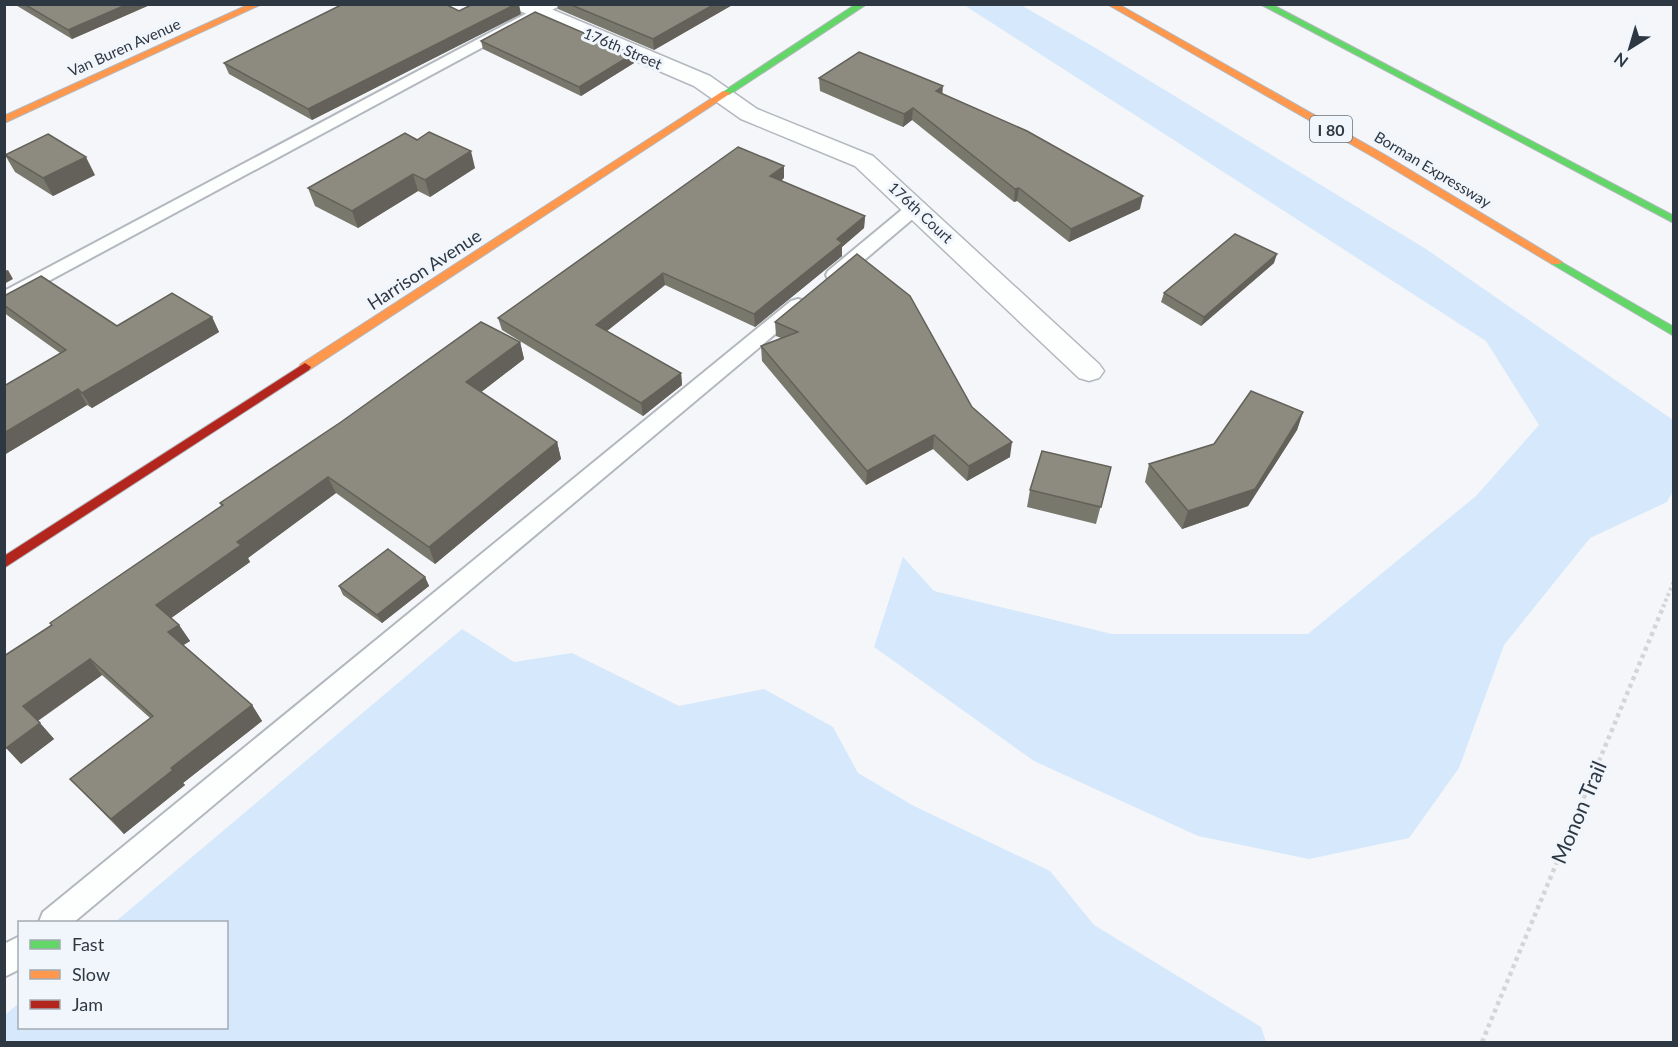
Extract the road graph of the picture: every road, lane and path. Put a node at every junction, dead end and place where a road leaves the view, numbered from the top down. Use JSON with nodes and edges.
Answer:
{"nodes":[{"id":1,"x":258,"y":4,"type":"edge"},
{"id":2,"x":863,"y":4,"type":"edge"},
{"id":3,"x":1111,"y":4,"type":"edge"},
{"id":4,"x":1264,"y":4,"type":"edge"},
{"id":5,"x":539,"y":7,"type":"edge"},
{"id":6,"x":724,"y":95,"type":"junction"},
{"id":7,"x":4,"y":120,"type":"edge"},
{"id":8,"x":916,"y":207,"type":"junction"},
{"id":9,"x":1674,"y":220,"type":"edge"},
{"id":10,"x":4,"y":299,"type":"edge"},
{"id":11,"x":1674,"y":332,"type":"edge"},
{"id":12,"x":1089,"y":371,"type":"dead end"},
{"id":13,"x":4,"y":563,"type":"edge"},
{"id":14,"x":1674,"y":581,"type":"edge"},
{"id":15,"x":54,"y":921,"type":"edge"},
{"id":16,"x":18,"y":952,"type":"edge"},
{"id":17,"x":4,"y":963,"type":"edge"},
{"id":18,"x":1482,"y":1042,"type":"edge"}],
"edges":[{"from":1,"to":7,"type":"main road","name":"Van Buren Avenue"},
{"from":2,"to":6,"type":"main road","name":"Harrison Avenue"},
{"from":3,"to":11,"type":"main road","name":"Borman Expressway","number":"I 80"},
{"from":4,"to":9,"type":"main road"},
{"from":5,"to":6,"type":"street","name":"176th Street"},
{"from":5,"to":10,"type":"lane"},
{"from":6,"to":8,"type":"street","name":"176th Court"},
{"from":6,"to":13,"type":"main road","name":"Harrison Avenue"},
{"from":8,"to":12,"type":"street","name":"176th Court"},
{"from":8,"to":15,"type":"lane"},
{"from":14,"to":18,"type":"path","name":"Monon Trail"},
{"from":16,"to":17,"type":"lane"}]}
